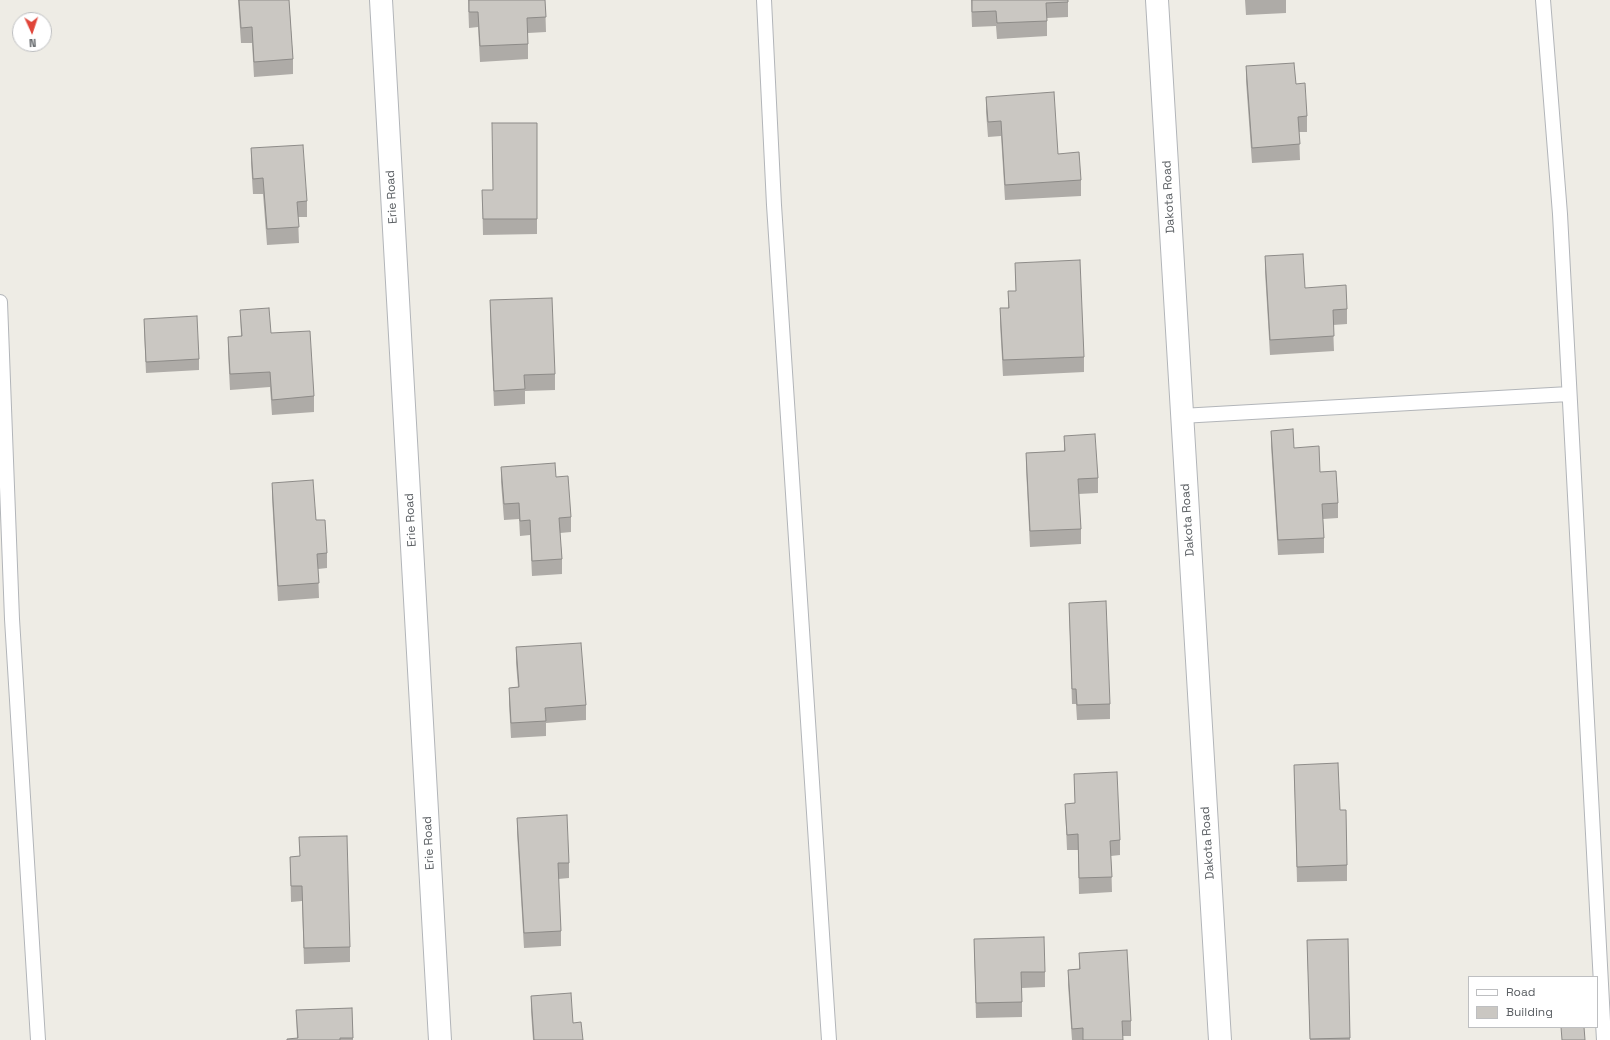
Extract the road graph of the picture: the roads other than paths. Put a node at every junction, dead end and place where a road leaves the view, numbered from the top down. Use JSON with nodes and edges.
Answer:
{"nodes":[{"id":1,"x":381,"y":0,"type":"edge"},
{"id":2,"x":764,"y":0,"type":"edge"},
{"id":3,"x":1157,"y":0,"type":"edge"},
{"id":4,"x":1543,"y":0,"type":"edge"},
{"id":5,"x":0,"y":302,"type":"edge"},
{"id":6,"x":1569,"y":394,"type":"junction"},
{"id":7,"x":1181,"y":416,"type":"junction"},
{"id":8,"x":38,"y":1040,"type":"edge"},
{"id":9,"x":440,"y":1040,"type":"edge"},
{"id":10,"x":829,"y":1040,"type":"edge"},
{"id":11,"x":1220,"y":1040,"type":"edge"},
{"id":12,"x":1604,"y":1040,"type":"edge"}],
"edges":[{"from":1,"to":9,"type":"street","name":"Erie Road"},
{"from":2,"to":10,"type":"lane"},
{"from":3,"to":7,"type":"street","name":"Dakota Road"},
{"from":4,"to":6,"type":"lane"},
{"from":5,"to":8,"type":"lane"},
{"from":6,"to":7,"type":"lane"},
{"from":6,"to":12,"type":"lane"},
{"from":7,"to":11,"type":"street","name":"Dakota Road"}]}
